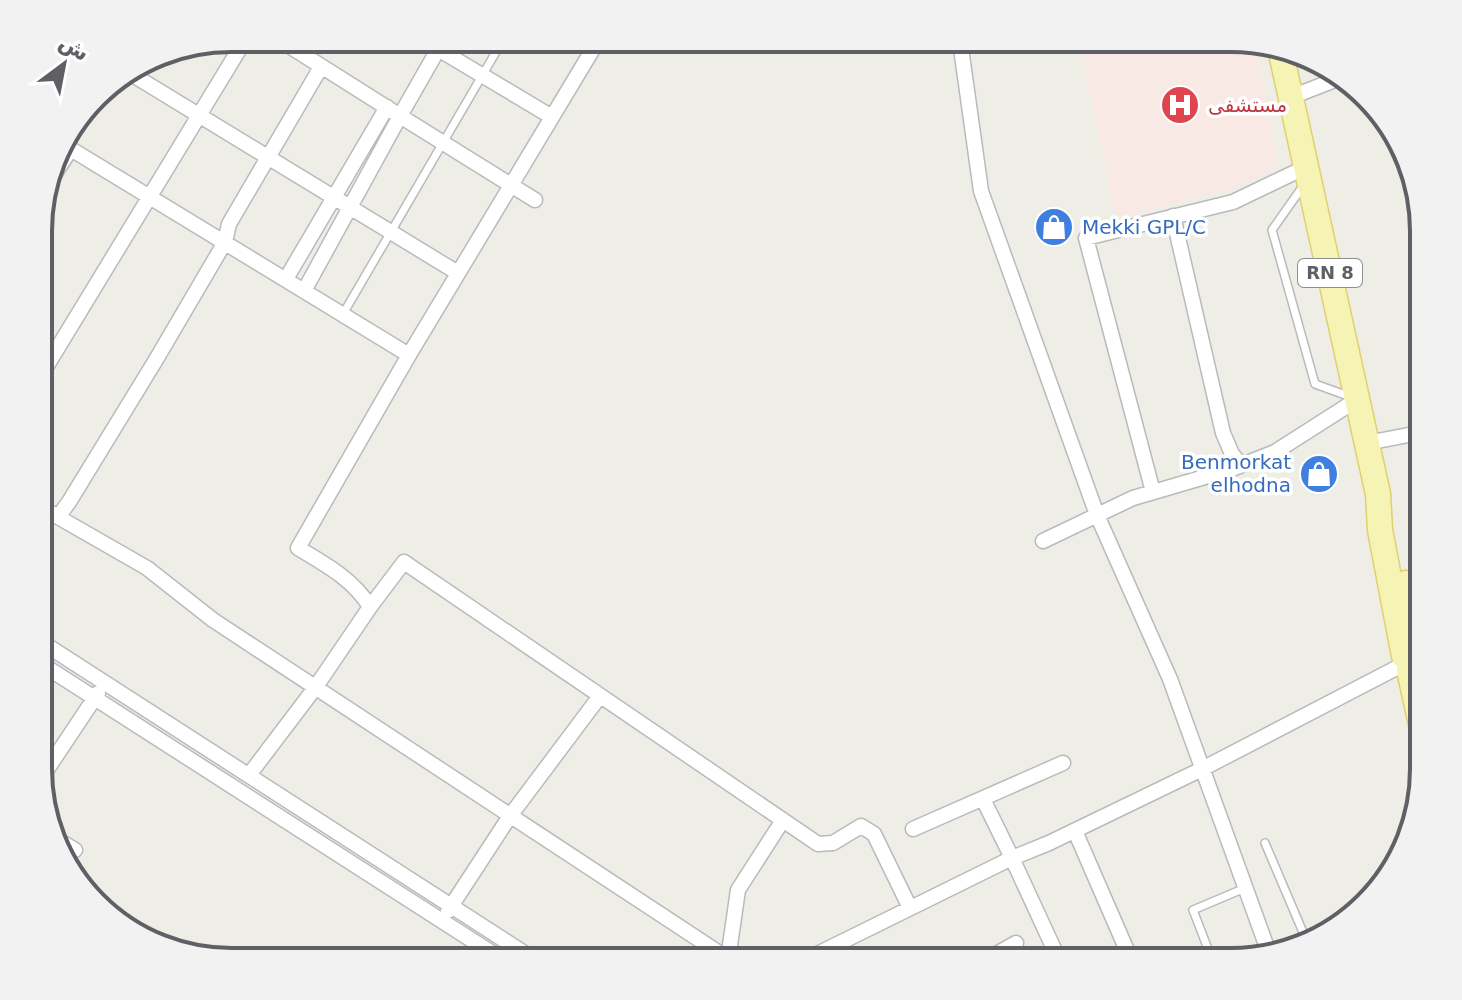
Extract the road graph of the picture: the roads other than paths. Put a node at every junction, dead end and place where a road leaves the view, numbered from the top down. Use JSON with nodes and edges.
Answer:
{"nodes":[{"id":1,"x":238,"y":52,"type":"edge"},
{"id":2,"x":298,"y":52,"type":"edge"},
{"id":3,"x":436,"y":52,"type":"edge"},
{"id":4,"x":445,"y":52,"type":"edge"},
{"id":5,"x":496,"y":52,"type":"edge"},
{"id":6,"x":591,"y":52,"type":"edge"},
{"id":7,"x":962,"y":52,"type":"edge"},
{"id":8,"x":1283,"y":60,"type":"edge"},
{"id":9,"x":321,"y":67,"type":"junction"},
{"id":10,"x":483,"y":76,"type":"junction"},
{"id":11,"x":138,"y":78,"type":"edge"},
{"id":12,"x":1329,"y":82,"type":"edge"},
{"id":13,"x":1291,"y":97,"type":"junction"},
{"id":14,"x":393,"y":111,"type":"junction"},
{"id":15,"x":200,"y":116,"type":"junction"},
{"id":16,"x":552,"y":117,"type":"junction"},
{"id":17,"x":444,"y":143,"type":"junction"},
{"id":18,"x":72,"y":150,"type":"edge"},
{"id":19,"x":267,"y":157,"type":"junction"},
{"id":20,"x":1307,"y":172,"type":"junction"},
{"id":21,"x":511,"y":185,"type":"junction"},
{"id":22,"x":149,"y":196,"type":"junction"},
{"id":23,"x":334,"y":198,"type":"junction"},
{"id":24,"x":535,"y":200,"type":"dead end"},
{"id":25,"x":350,"y":207,"type":"junction"},
{"id":26,"x":1173,"y":216,"type":"junction"},
{"id":27,"x":391,"y":232,"type":"junction"},
{"id":28,"x":225,"y":242,"type":"junction"},
{"id":29,"x":458,"y":273,"type":"junction"},
{"id":30,"x":286,"y":279,"type":"junction"},
{"id":31,"x":304,"y":291,"type":"junction"},
{"id":32,"x":343,"y":314,"type":"junction"},
{"id":33,"x":409,"y":355,"type":"junction"},
{"id":34,"x":52,"y":357,"type":"edge"},
{"id":35,"x":1358,"y":399,"type":"junction"},
{"id":36,"x":1410,"y":435,"type":"edge"},
{"id":37,"x":1367,"y":443,"type":"junction"},
{"id":38,"x":1241,"y":465,"type":"junction"},
{"id":39,"x":1153,"y":492,"type":"junction"},
{"id":40,"x":52,"y":513,"type":"edge"},
{"id":41,"x":1097,"y":515,"type":"junction"},
{"id":42,"x":58,"y":517,"type":"junction"},
{"id":43,"x":1043,"y":541,"type":"dead end"},
{"id":44,"x":370,"y":607,"type":"junction"},
{"id":45,"x":1410,"y":619,"type":"edge"},
{"id":46,"x":52,"y":649,"type":"edge"},
{"id":47,"x":1410,"y":663,"type":"edge"},
{"id":48,"x":52,"y":671,"type":"edge"},
{"id":49,"x":105,"y":683,"type":"junction"},
{"id":50,"x":315,"y":688,"type":"junction"},
{"id":51,"x":600,"y":696,"type":"junction"},
{"id":52,"x":95,"y":698,"type":"junction"},
{"id":53,"x":52,"y":762,"type":"edge"},
{"id":54,"x":1063,"y":763,"type":"dead end"},
{"id":55,"x":1202,"y":769,"type":"junction"},
{"id":56,"x":249,"y":775,"type":"junction"},
{"id":57,"x":983,"y":799,"type":"junction"},
{"id":58,"x":510,"y":816,"type":"junction"},
{"id":59,"x":783,"y":820,"type":"junction"},
{"id":60,"x":913,"y":829,"type":"dead end"},
{"id":61,"x":1075,"y":831,"type":"junction"},
{"id":62,"x":1265,"y":843,"type":"dead end"},
{"id":63,"x":71,"y":848,"type":"edge"},
{"id":64,"x":75,"y":850,"type":"dead end"},
{"id":65,"x":1012,"y":858,"type":"junction"},
{"id":66,"x":1245,"y":888,"type":"junction"},
{"id":67,"x":453,"y":905,"type":"junction"},
{"id":68,"x":910,"y":908,"type":"junction"},
{"id":69,"x":441,"y":919,"type":"junction"},
{"id":70,"x":1303,"y":933,"type":"edge"},
{"id":71,"x":1016,"y":943,"type":"dead end"},
{"id":72,"x":1266,"y":944,"type":"edge"},
{"id":73,"x":485,"y":948,"type":"edge"},
{"id":74,"x":517,"y":948,"type":"edge"},
{"id":75,"x":712,"y":948,"type":"edge"},
{"id":76,"x":731,"y":948,"type":"edge"},
{"id":77,"x":835,"y":948,"type":"edge"},
{"id":78,"x":1007,"y":948,"type":"edge"},
{"id":79,"x":1054,"y":948,"type":"edge"},
{"id":80,"x":1126,"y":948,"type":"edge"},
{"id":81,"x":1208,"y":948,"type":"edge"}],
"edges":[{"from":1,"to":15,"type":"street"},
{"from":2,"to":9,"type":"street"},
{"from":3,"to":14,"type":"street"},
{"from":4,"to":10,"type":"street"},
{"from":5,"to":10,"type":"lane"},
{"from":6,"to":16,"type":"street"},
{"from":7,"to":41,"type":"street"},
{"from":8,"to":13,"type":"main road","number":"RN 8"},
{"from":9,"to":14,"type":"street"},
{"from":9,"to":19,"type":"street"},
{"from":10,"to":16,"type":"street"},
{"from":10,"to":17,"type":"lane"},
{"from":11,"to":15,"type":"street"},
{"from":12,"to":13,"type":"street"},
{"from":13,"to":20,"type":"main road","number":"RN 8"},
{"from":14,"to":17,"type":"street"},
{"from":14,"to":23,"type":"street"},
{"from":14,"to":25,"type":"street"},
{"from":15,"to":19,"type":"street"},
{"from":15,"to":22,"type":"street"},
{"from":16,"to":21,"type":"street"},
{"from":17,"to":21,"type":"street"},
{"from":17,"to":27,"type":"lane"},
{"from":18,"to":22,"type":"street"},
{"from":19,"to":23,"type":"street"},
{"from":19,"to":28,"type":"street"},
{"from":20,"to":26,"type":"street"},
{"from":20,"to":35,"type":"main road","number":"RN 8"},
{"from":20,"to":35,"type":"lane"},
{"from":21,"to":24,"type":"street"},
{"from":21,"to":29,"type":"street"},
{"from":22,"to":28,"type":"street"},
{"from":22,"to":34,"type":"street"},
{"from":23,"to":25,"type":"street"},
{"from":23,"to":30,"type":"street"},
{"from":25,"to":27,"type":"street"},
{"from":25,"to":31,"type":"street"},
{"from":26,"to":38,"type":"street"},
{"from":26,"to":39,"type":"street"},
{"from":27,"to":29,"type":"street"},
{"from":27,"to":32,"type":"lane"},
{"from":28,"to":30,"type":"street"},
{"from":28,"to":42,"type":"street"},
{"from":29,"to":33,"type":"street"},
{"from":30,"to":31,"type":"street"},
{"from":31,"to":32,"type":"street"},
{"from":32,"to":33,"type":"street"},
{"from":33,"to":44,"type":"street"},
{"from":35,"to":37,"type":"main road","number":"RN 8"},
{"from":35,"to":38,"type":"street"},
{"from":36,"to":37,"type":"street"},
{"from":37,"to":45,"type":"main road","number":"RN 8"},
{"from":38,"to":39,"type":"street"},
{"from":39,"to":41,"type":"street"},
{"from":40,"to":42,"type":"street"},
{"from":41,"to":43,"type":"street"},
{"from":41,"to":55,"type":"street"},
{"from":42,"to":50,"type":"street"},
{"from":44,"to":50,"type":"street"},
{"from":44,"to":51,"type":"street"},
{"from":46,"to":49,"type":"street"},
{"from":47,"to":55,"type":"street"},
{"from":48,"to":52,"type":"street"},
{"from":49,"to":52,"type":"street"},
{"from":49,"to":56,"type":"street"},
{"from":50,"to":56,"type":"street"},
{"from":50,"to":58,"type":"street"},
{"from":51,"to":58,"type":"street"},
{"from":51,"to":59,"type":"street"},
{"from":52,"to":53,"type":"street"},
{"from":52,"to":69,"type":"street"},
{"from":54,"to":57,"type":"street"},
{"from":55,"to":61,"type":"street"},
{"from":55,"to":66,"type":"street"},
{"from":56,"to":67,"type":"street"},
{"from":57,"to":60,"type":"street"},
{"from":57,"to":65,"type":"street"},
{"from":58,"to":67,"type":"street"},
{"from":58,"to":75,"type":"street"},
{"from":59,"to":68,"type":"street"},
{"from":59,"to":76,"type":"street"},
{"from":61,"to":65,"type":"street"},
{"from":61,"to":80,"type":"street"},
{"from":62,"to":70,"type":"lane"},
{"from":63,"to":64,"type":"street"},
{"from":65,"to":68,"type":"street"},
{"from":65,"to":79,"type":"street"},
{"from":66,"to":72,"type":"street"},
{"from":66,"to":81,"type":"lane"},
{"from":67,"to":69,"type":"street"},
{"from":67,"to":74,"type":"street"},
{"from":68,"to":77,"type":"street"},
{"from":69,"to":73,"type":"street"},
{"from":71,"to":78,"type":"street"}]}
